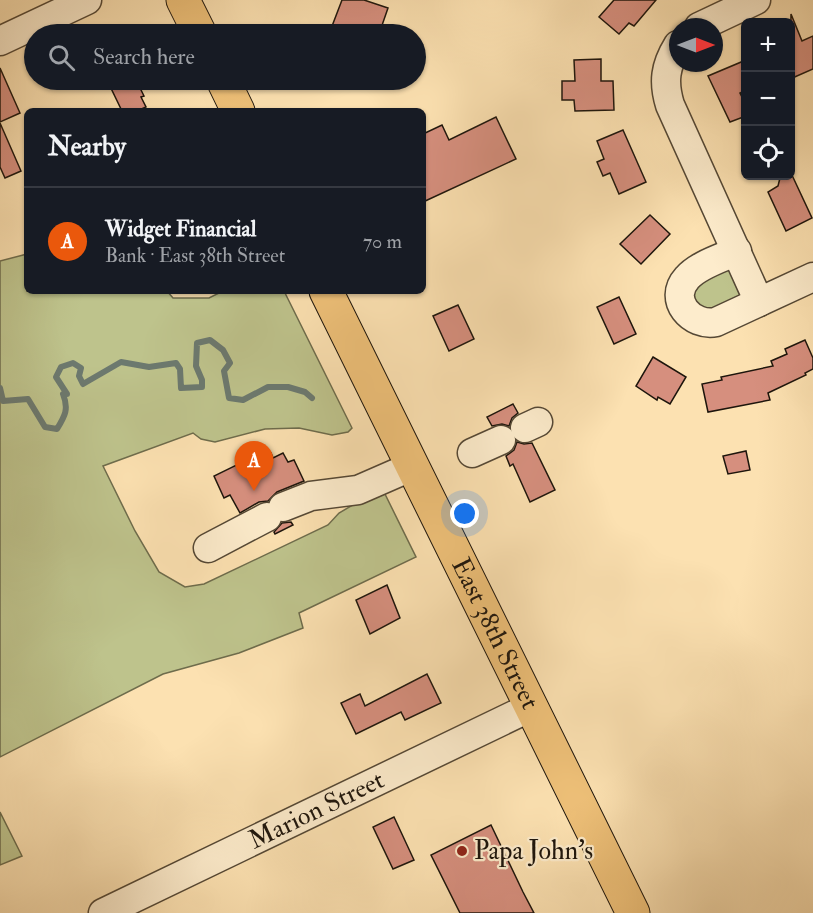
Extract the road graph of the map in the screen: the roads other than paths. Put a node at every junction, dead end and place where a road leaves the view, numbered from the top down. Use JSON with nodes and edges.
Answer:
{"nodes":[{"id":1,"x":87,"y":0,"type":"edge"},
{"id":2,"x":183,"y":0,"type":"edge"},
{"id":3,"x":756,"y":0,"type":"edge"},
{"id":4,"x":718,"y":18,"type":"edge"},
{"id":5,"x":36,"y":24,"type":"edge"},
{"id":6,"x":195,"y":24,"type":"edge"},
{"id":7,"x":24,"y":30,"type":"edge"},
{"id":8,"x":0,"y":41,"type":"edge"},
{"id":9,"x":669,"y":62,"type":"edge"},
{"id":10,"x":228,"y":90,"type":"edge"},
{"id":11,"x":237,"y":108,"type":"edge"},
{"id":12,"x":737,"y":251,"type":"junction"},
{"id":13,"x":813,"y":276,"type":"edge"},
{"id":14,"x":328,"y":294,"type":"edge"},
{"id":15,"x":759,"y":302,"type":"junction"},
{"id":16,"x":522,"y":430,"type":"dead end"},
{"id":17,"x":472,"y":453,"type":"dead end"},
{"id":18,"x":413,"y":466,"type":"junction"},
{"id":19,"x":208,"y":548,"type":"dead end"},
{"id":20,"x":531,"y":706,"type":"junction"},
{"id":21,"x":103,"y":913,"type":"edge"},
{"id":22,"x":633,"y":913,"type":"edge"}],
"edges":[{"from":1,"to":5,"type":"street"},
{"from":2,"to":6,"type":"main road"},
{"from":3,"to":4,"type":"street"},
{"from":7,"to":8,"type":"street"},
{"from":9,"to":12,"type":"street"},
{"from":10,"to":11,"type":"main road"},
{"from":12,"to":15,"type":"street"},
{"from":12,"to":15,"type":"street"},
{"from":13,"to":15,"type":"street"},
{"from":14,"to":18,"type":"main road","name":"East 38th Street"},
{"from":16,"to":17,"type":"street"},
{"from":18,"to":19,"type":"street"},
{"from":18,"to":20,"type":"main road","name":"East 38th Street"},
{"from":20,"to":21,"type":"street","name":"Marion Street"},
{"from":20,"to":22,"type":"main road","name":"East 38th Street"}]}
